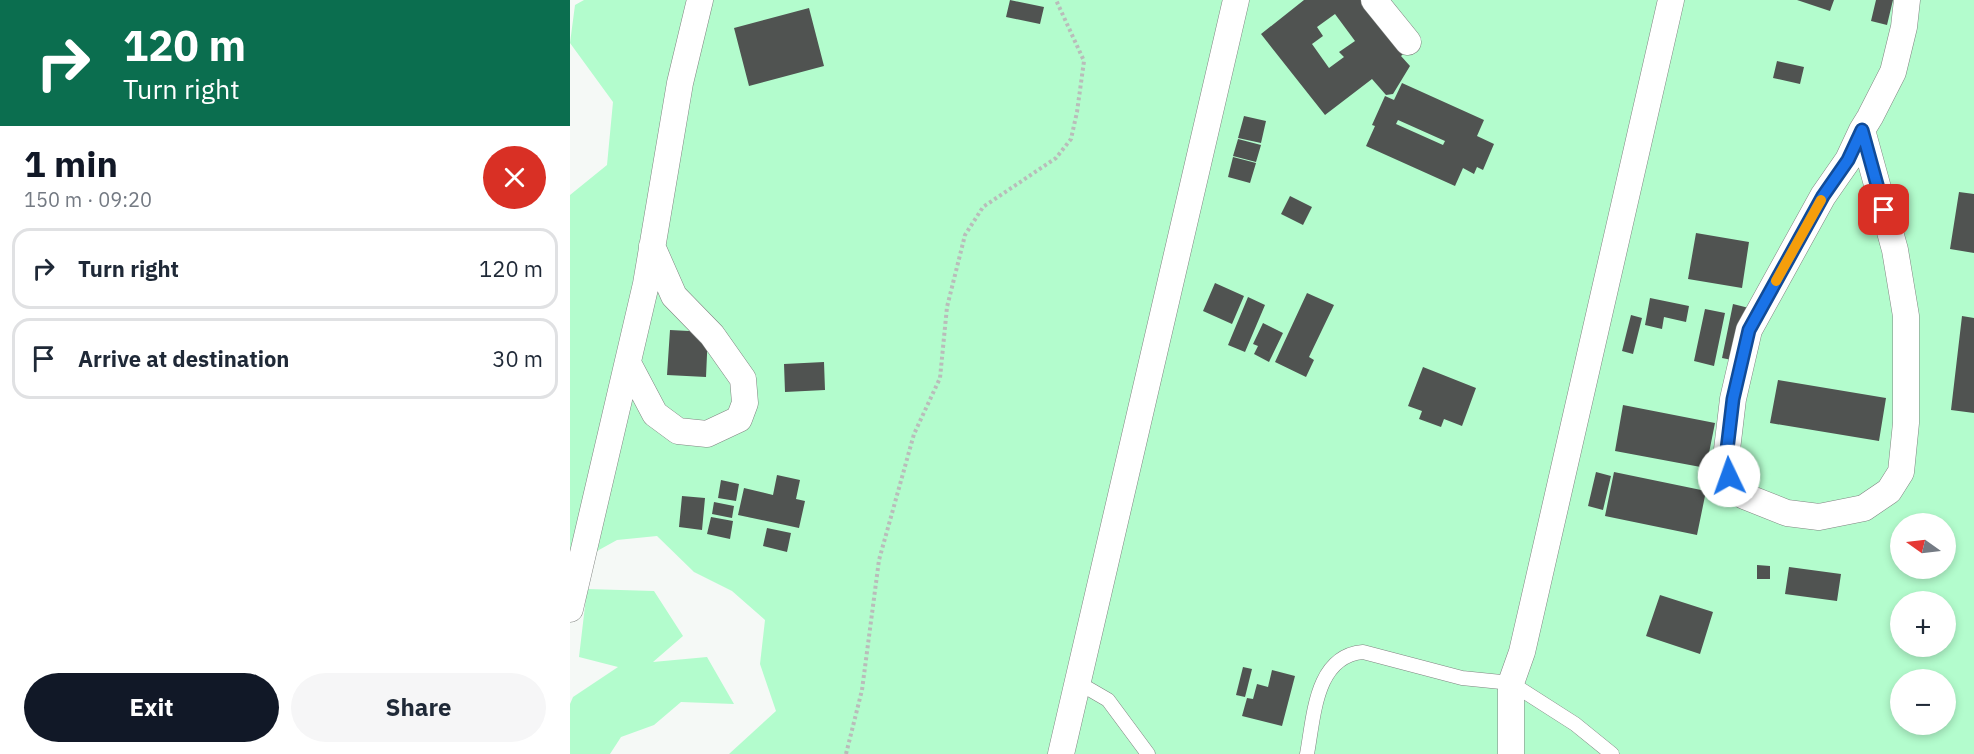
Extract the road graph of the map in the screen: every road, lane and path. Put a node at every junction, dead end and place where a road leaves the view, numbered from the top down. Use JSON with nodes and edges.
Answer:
{"nodes":[{"id":1,"x":700,"y":0,"type":"edge"},
{"id":2,"x":1056,"y":0,"type":"edge"},
{"id":3,"x":1236,"y":0,"type":"edge"},
{"id":4,"x":1374,"y":0,"type":"edge"},
{"id":5,"x":1671,"y":0,"type":"edge"},
{"id":6,"x":1906,"y":0,"type":"edge"},
{"id":7,"x":1408,"y":42,"type":"dead end"},
{"id":8,"x":1862,"y":130,"type":"junction"},
{"id":9,"x":652,"y":246,"type":"junction"},
{"id":10,"x":628,"y":363,"type":"junction"},
{"id":11,"x":570,"y":609,"type":"edge"},
{"id":12,"x":1077,"y":682,"type":"junction"},
{"id":13,"x":1511,"y":683,"type":"junction"},
{"id":14,"x":846,"y":754,"type":"edge"},
{"id":15,"x":1061,"y":754,"type":"edge"},
{"id":16,"x":1148,"y":754,"type":"edge"},
{"id":17,"x":1307,"y":754,"type":"edge"},
{"id":18,"x":1511,"y":754,"type":"edge"},
{"id":19,"x":1612,"y":754,"type":"edge"}],
"edges":[{"from":1,"to":9,"type":"street"},
{"from":2,"to":14,"type":"path"},
{"from":3,"to":12,"type":"street"},
{"from":4,"to":7,"type":"street"},
{"from":5,"to":13,"type":"street"},
{"from":6,"to":8,"type":"street"},
{"from":8,"to":8,"type":"street"},
{"from":9,"to":10,"type":"street"},
{"from":9,"to":10,"type":"street"},
{"from":10,"to":11,"type":"street"},
{"from":12,"to":15,"type":"street"},
{"from":12,"to":16,"type":"lane"},
{"from":13,"to":17,"type":"lane"},
{"from":13,"to":18,"type":"street"},
{"from":13,"to":19,"type":"lane"}]}
